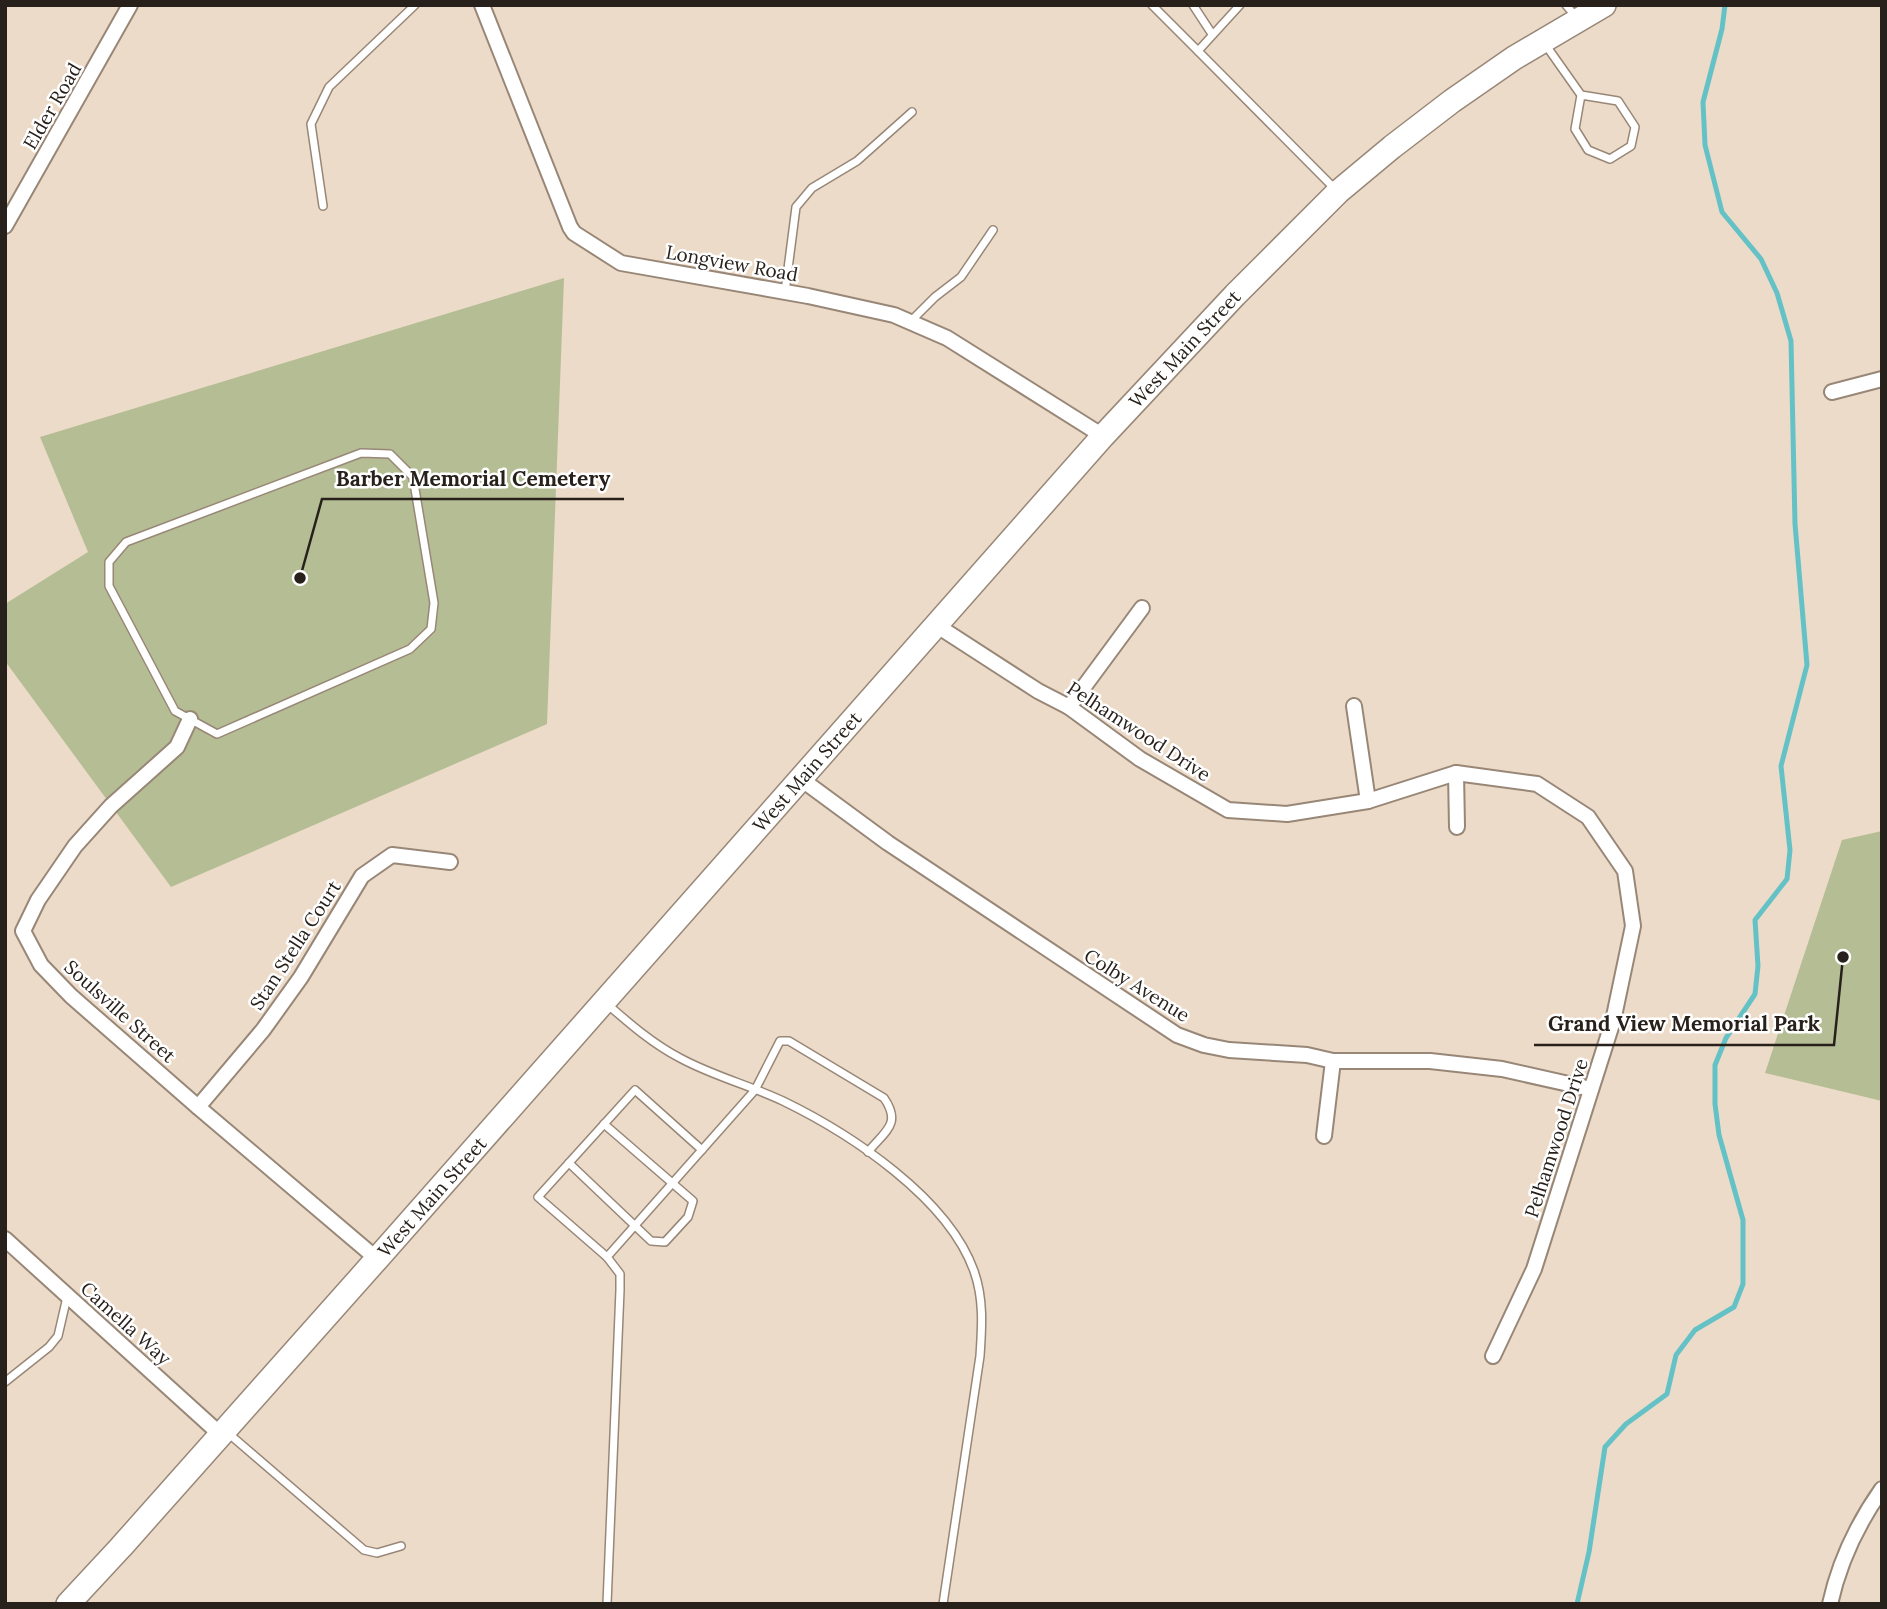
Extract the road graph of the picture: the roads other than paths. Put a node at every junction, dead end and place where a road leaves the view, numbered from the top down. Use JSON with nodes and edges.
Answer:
{"nodes":[{"id":1,"x":130,"y":5,"type":"edge"},
{"id":2,"x":415,"y":5,"type":"edge"},
{"id":3,"x":482,"y":5,"type":"edge"},
{"id":4,"x":1152,"y":5,"type":"edge"},
{"id":5,"x":1193,"y":5,"type":"edge"},
{"id":6,"x":1240,"y":5,"type":"edge"},
{"id":7,"x":1604,"y":5,"type":"edge"},
{"id":8,"x":1572,"y":12,"type":"edge"},
{"id":9,"x":1212,"y":34,"type":"junction"},
{"id":10,"x":1543,"y":41,"type":"junction"},
{"id":11,"x":1198,"y":51,"type":"junction"},
{"id":12,"x":1581,"y":95,"type":"junction"},
{"id":13,"x":912,"y":112,"type":"dead end"},
{"id":14,"x":1338,"y":192,"type":"junction"},
{"id":15,"x":323,"y":206,"type":"dead end"},
{"id":16,"x":5,"y":226,"type":"edge"},
{"id":17,"x":993,"y":230,"type":"dead end"},
{"id":18,"x":785,"y":292,"type":"junction"},
{"id":19,"x":910,"y":321,"type":"junction"},
{"id":20,"x":1882,"y":379,"type":"edge"},
{"id":21,"x":1832,"y":392,"type":"dead end"},
{"id":22,"x":1103,"y":436,"type":"junction"},
{"id":23,"x":1142,"y":608,"type":"dead end"},
{"id":24,"x":936,"y":625,"type":"junction"},
{"id":25,"x":1069,"y":706,"type":"junction"},
{"id":26,"x":1354,"y":706,"type":"dead end"},
{"id":27,"x":190,"y":719,"type":"junction"},
{"id":28,"x":1456,"y":773,"type":"junction"},
{"id":29,"x":801,"y":779,"type":"junction"},
{"id":30,"x":1368,"y":802,"type":"junction"},
{"id":31,"x":1457,"y":827,"type":"dead end"},
{"id":32,"x":450,"y":862,"type":"dead end"},
{"id":33,"x":604,"y":1002,"type":"junction"},
{"id":34,"x":1333,"y":1061,"type":"junction"},
{"id":35,"x":1591,"y":1089,"type":"junction"},
{"id":36,"x":755,"y":1090,"type":"junction"},
{"id":37,"x":198,"y":1107,"type":"junction"},
{"id":38,"x":604,"y":1124,"type":"junction"},
{"id":39,"x":1324,"y":1136,"type":"dead end"},
{"id":40,"x":702,"y":1150,"type":"junction"},
{"id":41,"x":869,"y":1152,"type":"junction"},
{"id":42,"x":569,"y":1163,"type":"junction"},
{"id":43,"x":672,"y":1184,"type":"junction"},
{"id":44,"x":635,"y":1225,"type":"junction"},
{"id":45,"x":7,"y":1244,"type":"edge"},
{"id":46,"x":607,"y":1257,"type":"junction"},
{"id":47,"x":377,"y":1259,"type":"junction"},
{"id":48,"x":67,"y":1296,"type":"junction"},
{"id":49,"x":1493,"y":1356,"type":"dead end"},
{"id":50,"x":5,"y":1382,"type":"edge"},
{"id":51,"x":223,"y":1433,"type":"junction"},
{"id":52,"x":1882,"y":1489,"type":"edge"},
{"id":53,"x":401,"y":1546,"type":"dead end"},
{"id":54,"x":68,"y":1604,"type":"edge"},
{"id":55,"x":607,"y":1604,"type":"edge"},
{"id":56,"x":943,"y":1604,"type":"edge"},
{"id":57,"x":1830,"y":1604,"type":"edge"}],
"edges":[{"from":1,"to":16,"type":"street","name":"Elder Road"},
{"from":2,"to":15,"type":"lane"},
{"from":3,"to":18,"type":"street","name":"Longview Road"},
{"from":4,"to":11,"type":"lane"},
{"from":5,"to":9,"type":"lane"},
{"from":6,"to":9,"type":"lane"},
{"from":7,"to":8,"type":"main road","name":"West Main Street"},
{"from":8,"to":10,"type":"main road","name":"West Main Street"},
{"from":9,"to":11,"type":"lane"},
{"from":10,"to":12,"type":"lane"},
{"from":10,"to":14,"type":"main road","name":"West Main Street"},
{"from":11,"to":14,"type":"lane"},
{"from":12,"to":12,"type":"lane"},
{"from":13,"to":18,"type":"lane"},
{"from":14,"to":22,"type":"main road","name":"West Main Street"},
{"from":17,"to":19,"type":"lane"},
{"from":18,"to":19,"type":"street","name":"Longview Road"},
{"from":19,"to":22,"type":"street","name":"Longview Road"},
{"from":20,"to":21,"type":"street"},
{"from":22,"to":24,"type":"main road","name":"West Main Street"},
{"from":23,"to":25,"type":"street"},
{"from":24,"to":25,"type":"street","name":"Pelhamwood Drive"},
{"from":24,"to":29,"type":"main road","name":"West Main Street"},
{"from":25,"to":30,"type":"street","name":"Pelhamwood Drive"},
{"from":26,"to":30,"type":"street"},
{"from":27,"to":27,"type":"lane"},
{"from":27,"to":37,"type":"street","name":"Soulsville Street"},
{"from":28,"to":30,"type":"street","name":"Pelhamwood Drive"},
{"from":28,"to":31,"type":"street"},
{"from":28,"to":35,"type":"street","name":"Pelhamwood Drive"},
{"from":29,"to":33,"type":"main road","name":"West Main Street"},
{"from":29,"to":34,"type":"street","name":"Colby Avenue"},
{"from":32,"to":37,"type":"street","name":"Stan Stella Court"},
{"from":33,"to":36,"type":"lane"},
{"from":33,"to":47,"type":"main road","name":"West Main Street"},
{"from":34,"to":35,"type":"street","name":"Colby Avenue"},
{"from":34,"to":39,"type":"street"},
{"from":35,"to":49,"type":"street","name":"Pelhamwood Drive"},
{"from":36,"to":40,"type":"lane"},
{"from":36,"to":41,"type":"lane"},
{"from":36,"to":41,"type":"lane"},
{"from":37,"to":47,"type":"street","name":"Soulsville Street"},
{"from":38,"to":40,"type":"lane"},
{"from":38,"to":42,"type":"lane"},
{"from":38,"to":43,"type":"lane"},
{"from":40,"to":43,"type":"lane"},
{"from":41,"to":56,"type":"lane"},
{"from":42,"to":44,"type":"lane"},
{"from":42,"to":46,"type":"lane"},
{"from":43,"to":44,"type":"lane"},
{"from":43,"to":44,"type":"lane"},
{"from":44,"to":46,"type":"lane"},
{"from":45,"to":48,"type":"street","name":"Camella Way"},
{"from":46,"to":55,"type":"lane"},
{"from":47,"to":51,"type":"main road","name":"West Main Street"},
{"from":48,"to":50,"type":"lane"},
{"from":48,"to":51,"type":"street","name":"Camella Way"},
{"from":51,"to":53,"type":"lane"},
{"from":51,"to":54,"type":"main road","name":"West Main Street"},
{"from":52,"to":57,"type":"street"}]}
